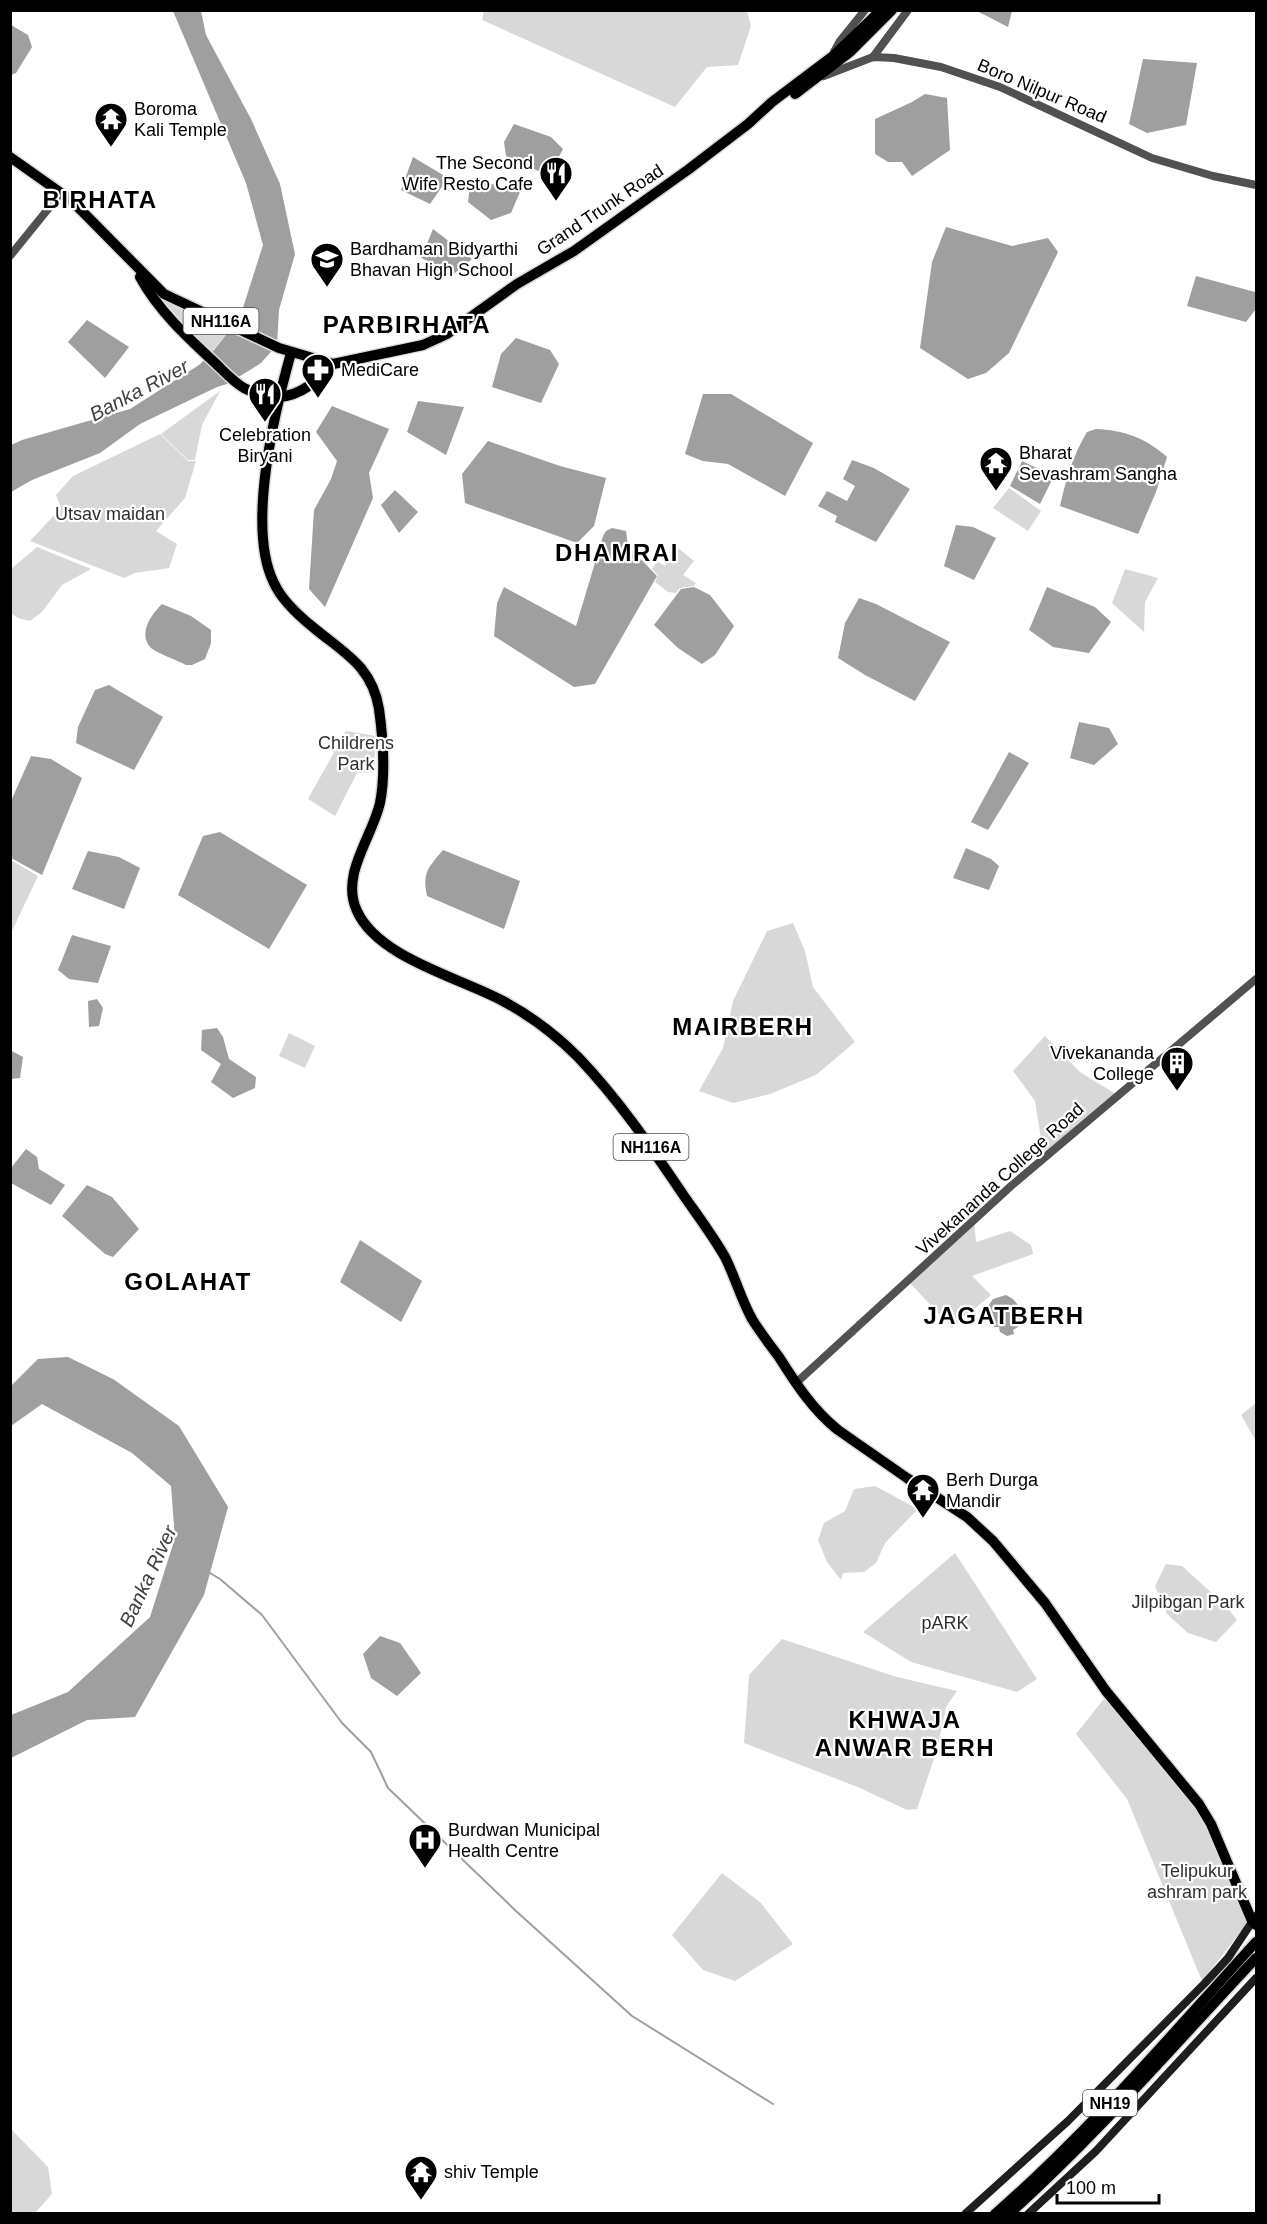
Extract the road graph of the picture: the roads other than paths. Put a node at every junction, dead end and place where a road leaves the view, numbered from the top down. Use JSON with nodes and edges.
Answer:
{"nodes":[{"id":1,"x":865,"y":10,"type":"edge"},
{"id":2,"x":880,"y":10,"type":"edge"},
{"id":3,"x":892,"y":10,"type":"edge"},
{"id":4,"x":908,"y":10,"type":"edge"},
{"id":5,"x":833,"y":56,"type":"junction"},
{"id":6,"x":873,"y":57,"type":"junction"},
{"id":7,"x":814,"y":81,"type":"junction"},
{"id":8,"x":748,"y":124,"type":"junction"},
{"id":9,"x":10,"y":157,"type":"edge"},
{"id":10,"x":1257,"y":185,"type":"edge"},
{"id":11,"x":61,"y":193,"type":"junction"},
{"id":12,"x":10,"y":256,"type":"edge"},
{"id":13,"x":136,"y":266,"type":"junction"},
{"id":14,"x":291,"y":353,"type":"junction"},
{"id":15,"x":333,"y":364,"type":"junction"},
{"id":16,"x":278,"y":397,"type":"junction"},
{"id":17,"x":1257,"y":979,"type":"edge"},
{"id":18,"x":796,"y":1383,"type":"junction"},
{"id":19,"x":1255,"y":1921,"type":"edge"},
{"id":20,"x":1257,"y":1942,"type":"edge"},
{"id":21,"x":1257,"y":1958,"type":"edge"},
{"id":22,"x":1257,"y":1978,"type":"edge"},
{"id":23,"x":1221,"y":1988,"type":"junction"},
{"id":24,"x":965,"y":2214,"type":"edge"},
{"id":25,"x":996,"y":2214,"type":"edge"},
{"id":26,"x":1010,"y":2214,"type":"edge"},
{"id":27,"x":1028,"y":2214,"type":"edge"}],
"edges":[{"from":1,"to":5,"type":"street"},
{"from":2,"to":5,"type":"highway","name":"Grand Trunk Road"},
{"from":3,"to":7,"type":"highway","name":"Grand Trunk Road"},
{"from":4,"to":6,"type":"street"},
{"from":5,"to":8,"type":"highway","name":"Grand Trunk Road"},
{"from":6,"to":7,"type":"street","name":"Boro Nilpur Road"},
{"from":6,"to":10,"type":"street","name":"Boro Nilpur Road"},
{"from":7,"to":8,"type":"highway","name":"Grand Trunk Road"},
{"from":8,"to":15,"type":"highway","name":"Grand Trunk Road"},
{"from":9,"to":11,"type":"highway","number":"NH116A"},
{"from":11,"to":12,"type":"street"},
{"from":11,"to":13,"type":"highway","number":"NH116A"},
{"from":13,"to":14,"type":"highway","name":"Grand Trunk Road","number":"NH116A"},
{"from":13,"to":16,"type":"highway","number":"NH116A"},
{"from":14,"to":15,"type":"highway","name":"Grand Trunk Road"},
{"from":14,"to":16,"type":"highway","number":"NH116A"},
{"from":15,"to":16,"type":"highway"},
{"from":16,"to":18,"type":"highway","number":"NH116A"},
{"from":17,"to":18,"type":"street","name":"Vivekananda College Road"},
{"from":18,"to":19,"type":"highway","number":"NH116A"},
{"from":19,"to":24,"type":"main road"},
{"from":20,"to":23,"type":"highway","number":"NH19"},
{"from":21,"to":23,"type":"highway","number":"NH19"},
{"from":22,"to":27,"type":"main road"},
{"from":23,"to":25,"type":"highway","number":"NH19"},
{"from":23,"to":26,"type":"highway","number":"NH19"}]}
